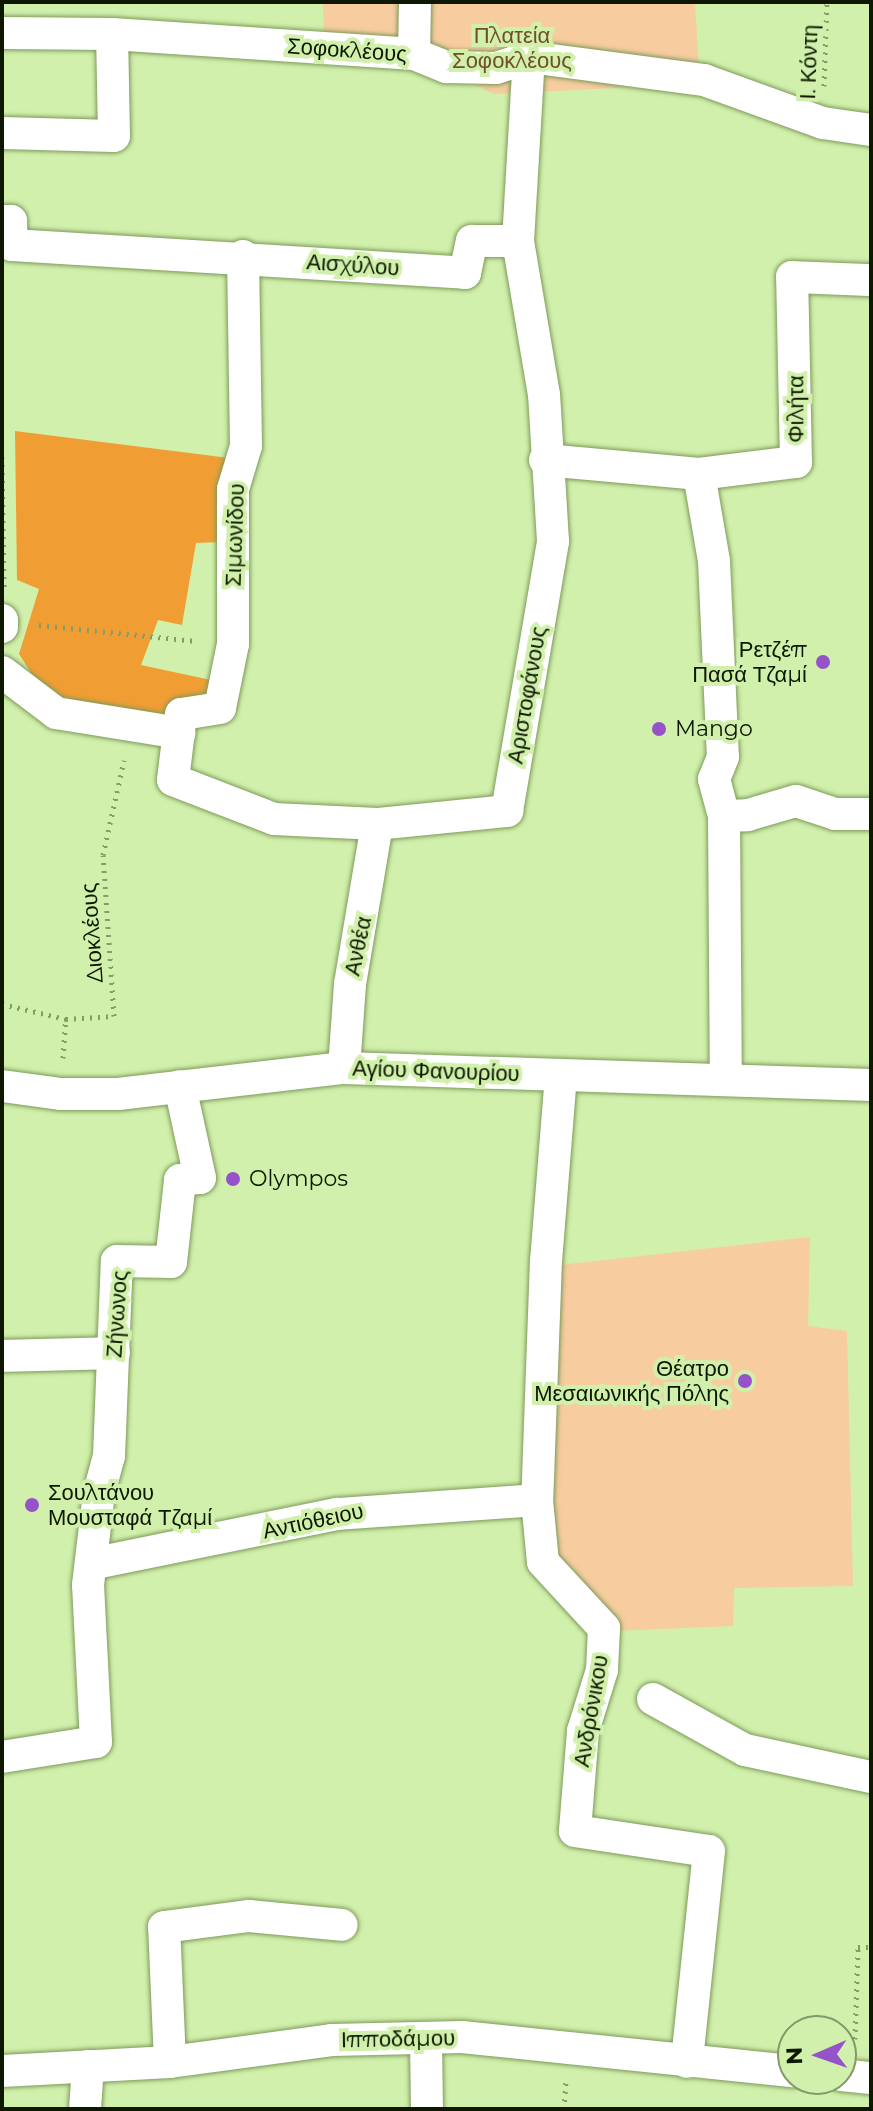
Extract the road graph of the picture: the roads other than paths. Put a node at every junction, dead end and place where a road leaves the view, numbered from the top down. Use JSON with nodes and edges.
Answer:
{"nodes":[{"id":1,"x":415,"y":2,"type":"edge"},
{"id":2,"x":2,"y":33,"type":"edge"},
{"id":3,"x":112,"y":34,"type":"junction"},
{"id":4,"x":414,"y":54,"type":"junction"},
{"id":5,"x":529,"y":57,"type":"junction"},
{"id":6,"x":871,"y":130,"type":"edge"},
{"id":7,"x":2,"y":133,"type":"edge"},
{"id":8,"x":2,"y":221,"type":"edge"},
{"id":9,"x":518,"y":241,"type":"junction"},
{"id":10,"x":243,"y":256,"type":"junction"},
{"id":11,"x":871,"y":280,"type":"edge"},
{"id":12,"x":545,"y":460,"type":"junction"},
{"id":13,"x":699,"y":474,"type":"junction"},
{"id":14,"x":2,"y":621,"type":"edge"},
{"id":15,"x":2,"y":627,"type":"edge"},
{"id":16,"x":2,"y":672,"type":"edge"},
{"id":17,"x":179,"y":733,"type":"junction"},
{"id":18,"x":871,"y":814,"type":"edge"},
{"id":19,"x":724,"y":816,"type":"junction"},
{"id":20,"x":377,"y":824,"type":"junction"},
{"id":21,"x":344,"y":1068,"type":"junction"},
{"id":22,"x":561,"y":1075,"type":"junction"},
{"id":23,"x":726,"y":1079,"type":"junction"},
{"id":24,"x":871,"y":1085,"type":"edge"},
{"id":25,"x":2,"y":1086,"type":"edge"},
{"id":26,"x":180,"y":1086,"type":"junction"},
{"id":27,"x":114,"y":1353,"type":"junction"},
{"id":28,"x":2,"y":1356,"type":"edge"},
{"id":29,"x":537,"y":1500,"type":"junction"},
{"id":30,"x":91,"y":1564,"type":"junction"},
{"id":31,"x":653,"y":1699,"type":"dead end"},
{"id":32,"x":2,"y":1757,"type":"edge"},
{"id":33,"x":871,"y":1777,"type":"edge"},
{"id":34,"x":342,"y":1925,"type":"dead end"},
{"id":35,"x":426,"y":2040,"type":"junction"},
{"id":36,"x":170,"y":2062,"type":"junction"},
{"id":37,"x":687,"y":2062,"type":"junction"},
{"id":38,"x":88,"y":2066,"type":"junction"},
{"id":39,"x":777,"y":2070,"type":"edge"},
{"id":40,"x":2,"y":2071,"type":"edge"},
{"id":41,"x":85,"y":2109,"type":"edge"},
{"id":42,"x":427,"y":2109,"type":"edge"}],
"edges":[{"from":1,"to":4,"type":"street"},
{"from":2,"to":3,"type":"street","name":"Σοφοκλέους"},
{"from":3,"to":4,"type":"street","name":"Σοφοκλέους"},
{"from":3,"to":7,"type":"street"},
{"from":4,"to":5,"type":"street","name":"Σοφοκλέους"},
{"from":5,"to":6,"type":"street","name":"Σοφοκλέους"},
{"from":5,"to":9,"type":"street"},
{"from":8,"to":10,"type":"street","name":"Αισχύλου"},
{"from":9,"to":10,"type":"street","name":"Αισχύλου"},
{"from":9,"to":12,"type":"street","name":"Αριστοφάνους"},
{"from":10,"to":17,"type":"street","name":"Σιμωνίδου"},
{"from":11,"to":13,"type":"street","name":"Φιλήτα"},
{"from":12,"to":13,"type":"street","name":"Φιλήτα"},
{"from":12,"to":20,"type":"street","name":"Αριστοφάνους"},
{"from":13,"to":19,"type":"street"},
{"from":14,"to":15,"type":"street"},
{"from":16,"to":17,"type":"street"},
{"from":17,"to":20,"type":"street","name":"Αριστοφάνους"},
{"from":18,"to":19,"type":"street"},
{"from":19,"to":23,"type":"street"},
{"from":20,"to":21,"type":"street","name":"Ανθέα"},
{"from":21,"to":22,"type":"street","name":"Αγίου Φανουρίου"},
{"from":21,"to":26,"type":"street","name":"Αγίου Φανουρίου"},
{"from":22,"to":23,"type":"street","name":"Αγίου Φανουρίου"},
{"from":22,"to":29,"type":"street","name":"Ανδρόνικου"},
{"from":23,"to":24,"type":"street","name":"Αγίου Φανουρίου"},
{"from":25,"to":26,"type":"street","name":"Αγίου Φανουρίου"},
{"from":26,"to":27,"type":"street","name":"Ζήνωνος"},
{"from":27,"to":28,"type":"street"},
{"from":27,"to":30,"type":"street","name":"Ζήνωνος"},
{"from":29,"to":30,"type":"street","name":"Αντιόθειου"},
{"from":29,"to":37,"type":"street","name":"Ανδρόνικου"},
{"from":30,"to":32,"type":"street","name":"Ζήνωνος"},
{"from":31,"to":33,"type":"street"},
{"from":34,"to":36,"type":"street"},
{"from":35,"to":36,"type":"street","name":"Ιπποδάμου"},
{"from":35,"to":37,"type":"street","name":"Ιπποδάμου"},
{"from":35,"to":42,"type":"street"},
{"from":36,"to":38,"type":"street","name":"Ιπποδάμου"},
{"from":37,"to":39,"type":"street","name":"Ιπποδάμου"},
{"from":38,"to":40,"type":"street","name":"Ιπποδάμου"},
{"from":38,"to":41,"type":"street"}]}
